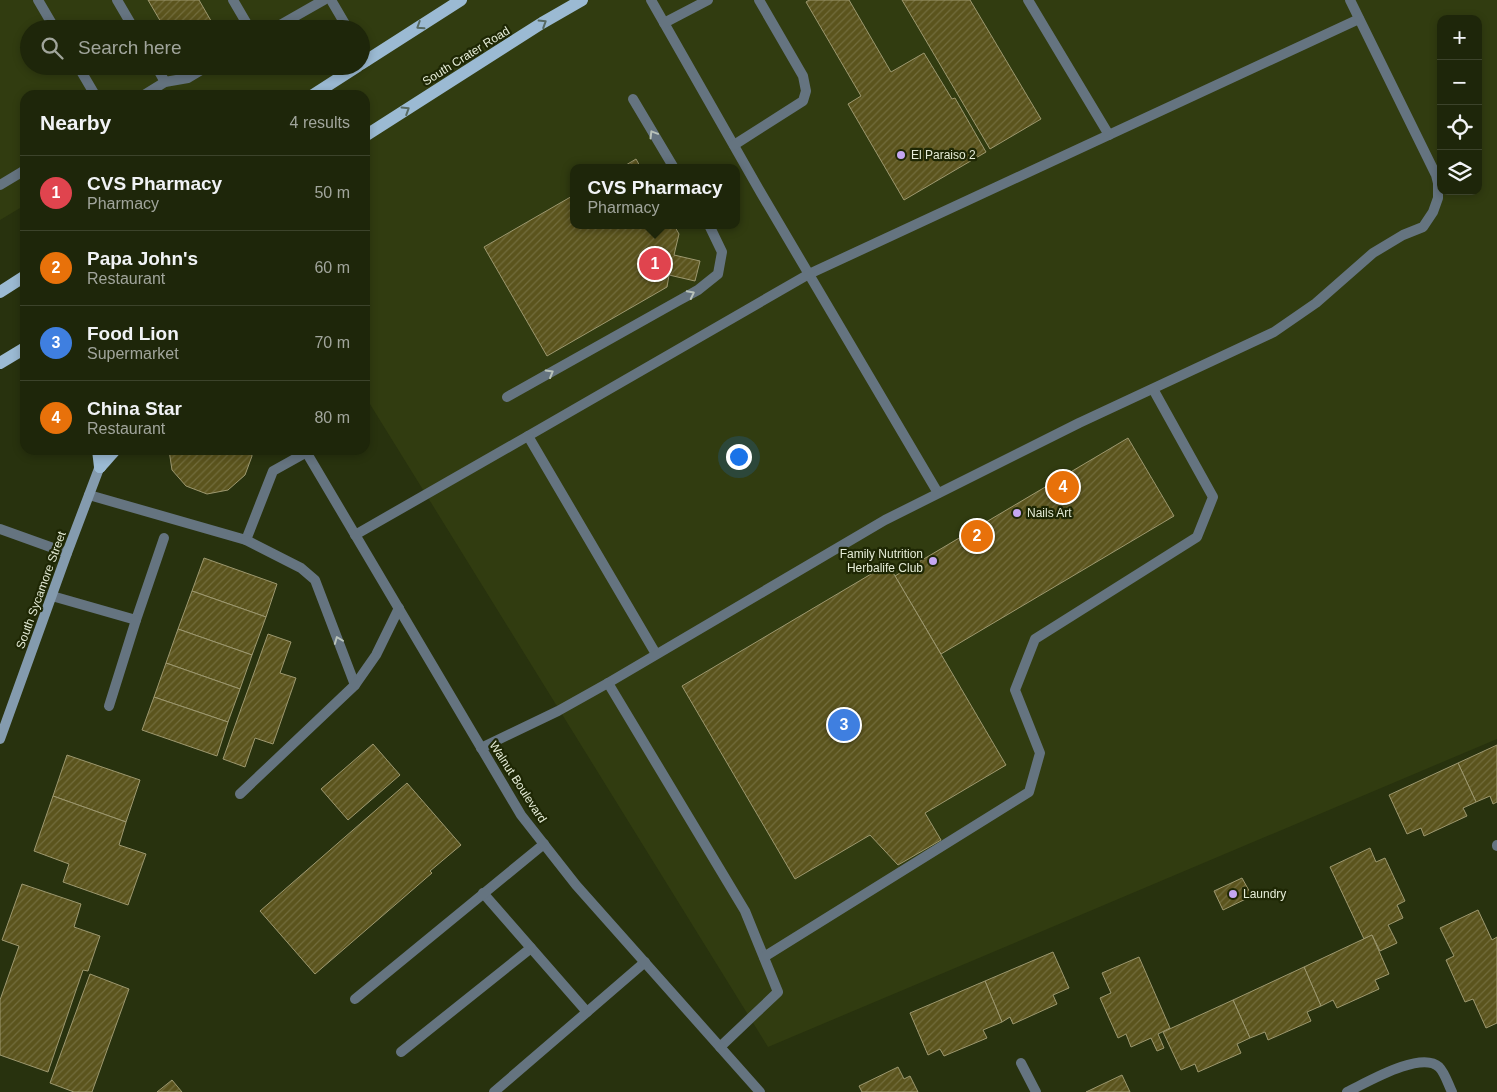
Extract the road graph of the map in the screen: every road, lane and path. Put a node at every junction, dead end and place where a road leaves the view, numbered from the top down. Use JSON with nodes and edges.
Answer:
{"nodes":[{"id":1,"x":38,"y":0,"type":"edge"},
{"id":2,"x":117,"y":0,"type":"edge"},
{"id":3,"x":233,"y":0,"type":"edge"},
{"id":4,"x":324,"y":0,"type":"edge"},
{"id":5,"x":331,"y":0,"type":"edge"},
{"id":6,"x":461,"y":0,"type":"edge"},
{"id":7,"x":582,"y":0,"type":"edge"},
{"id":8,"x":651,"y":0,"type":"edge"},
{"id":9,"x":708,"y":0,"type":"edge"},
{"id":10,"x":759,"y":0,"type":"edge"},
{"id":11,"x":1028,"y":0,"type":"edge"},
{"id":12,"x":1350,"y":0,"type":"edge"},
{"id":13,"x":1359,"y":19,"type":"junction"},
{"id":14,"x":50,"y":20,"type":"edge"},
{"id":15,"x":129,"y":20,"type":"edge"},
{"id":16,"x":245,"y":20,"type":"edge"},
{"id":17,"x":289,"y":20,"type":"edge"},
{"id":18,"x":343,"y":20,"type":"edge"},
{"id":19,"x":664,"y":23,"type":"junction"},
{"id":20,"x":370,"y":56,"type":"edge"},
{"id":21,"x":84,"y":75,"type":"edge"},
{"id":22,"x":161,"y":75,"type":"edge"},
{"id":23,"x":193,"y":75,"type":"edge"},
{"id":24,"x":342,"y":75,"type":"edge"},
{"id":25,"x":165,"y":82,"type":"junction"},
{"id":26,"x":93,"y":90,"type":"edge"},
{"id":27,"x":152,"y":90,"type":"edge"},
{"id":28,"x":320,"y":90,"type":"edge"},
{"id":29,"x":633,"y":100,"type":"dead end"},
{"id":30,"x":370,"y":133,"type":"edge"},
{"id":31,"x":1109,"y":135,"type":"junction"},
{"id":32,"x":734,"y":144,"type":"junction"},
{"id":33,"x":672,"y":164,"type":"edge"},
{"id":34,"x":20,"y":173,"type":"edge"},
{"id":35,"x":0,"y":186,"type":"edge"},
{"id":36,"x":711,"y":229,"type":"edge"},
{"id":37,"x":809,"y":274,"type":"junction"},
{"id":38,"x":20,"y":279,"type":"edge"},
{"id":39,"x":0,"y":292,"type":"edge"},
{"id":40,"x":20,"y":351,"type":"edge"},
{"id":41,"x":20,"y":360,"type":"edge"},
{"id":42,"x":2,"y":362,"type":"edge"},
{"id":43,"x":1153,"y":390,"type":"junction"},
{"id":44,"x":507,"y":397,"type":"dead end"},
{"id":45,"x":528,"y":436,"type":"junction"},
{"id":46,"x":99,"y":455,"type":"edge"},
{"id":47,"x":104,"y":455,"type":"edge"},
{"id":48,"x":111,"y":455,"type":"edge"},
{"id":49,"x":299,"y":455,"type":"edge"},
{"id":50,"x":308,"y":455,"type":"edge"},
{"id":51,"x":100,"y":467,"type":"junction"},
{"id":52,"x":938,"y":493,"type":"junction"},
{"id":53,"x":89,"y":495,"type":"junction"},
{"id":54,"x":0,"y":529,"type":"edge"},
{"id":55,"x":355,"y":535,"type":"junction"},
{"id":56,"x":164,"y":538,"type":"dead end"},
{"id":57,"x":246,"y":540,"type":"junction"},
{"id":58,"x":67,"y":554,"type":"junction"},
{"id":59,"x":52,"y":596,"type":"junction"},
{"id":60,"x":399,"y":608,"type":"junction"},
{"id":61,"x":136,"y":620,"type":"junction"},
{"id":62,"x":656,"y":654,"type":"junction"},
{"id":63,"x":608,"y":683,"type":"junction"},
{"id":64,"x":355,"y":685,"type":"junction"},
{"id":65,"x":109,"y":706,"type":"dead end"},
{"id":66,"x":0,"y":739,"type":"edge"},
{"id":67,"x":481,"y":748,"type":"junction"},
{"id":68,"x":240,"y":794,"type":"dead end"},
{"id":69,"x":544,"y":844,"type":"junction"},
{"id":70,"x":483,"y":893,"type":"junction"},
{"id":71,"x":531,"y":948,"type":"junction"},
{"id":72,"x":764,"y":957,"type":"junction"},
{"id":73,"x":645,"y":962,"type":"junction"},
{"id":74,"x":355,"y":999,"type":"dead end"},
{"id":75,"x":587,"y":1012,"type":"junction"},
{"id":76,"x":720,"y":1047,"type":"junction"},
{"id":77,"x":401,"y":1052,"type":"dead end"},
{"id":78,"x":1021,"y":1063,"type":"dead end"},
{"id":79,"x":494,"y":1092,"type":"edge"},
{"id":80,"x":760,"y":1092,"type":"edge"},
{"id":81,"x":1036,"y":1092,"type":"edge"},
{"id":82,"x":1347,"y":1092,"type":"edge"},
{"id":83,"x":1452,"y":1092,"type":"edge"}],
"edges":[{"from":1,"to":14,"type":"street"},
{"from":2,"to":15,"type":"street"},
{"from":3,"to":16,"type":"street"},
{"from":4,"to":17,"type":"street"},
{"from":5,"to":18,"type":"street"},
{"from":6,"to":20,"type":"main road","one_way":true},
{"from":30,"to":7,"type":"main road","name":"South Crater Road","one_way":true},
{"from":8,"to":19,"type":"street"},
{"from":9,"to":19,"type":"street"},
{"from":10,"to":32,"type":"street"},
{"from":11,"to":31,"type":"street"},
{"from":12,"to":13,"type":"street"},
{"from":13,"to":31,"type":"street"},
{"from":13,"to":43,"type":"street"},
{"from":19,"to":32,"type":"street"},
{"from":21,"to":26,"type":"street"},
{"from":22,"to":25,"type":"street"},
{"from":23,"to":25,"type":"street"},
{"from":24,"to":28,"type":"main road"},
{"from":25,"to":27,"type":"street"},
{"from":33,"to":29,"type":"street","one_way":true},
{"from":31,"to":37,"type":"street"},
{"from":32,"to":37,"type":"street"},
{"from":34,"to":35,"type":"street"},
{"from":44,"to":36,"type":"street","one_way":true},
{"from":37,"to":45,"type":"street"},
{"from":37,"to":52,"type":"street"},
{"from":38,"to":39,"type":"main road"},
{"from":40,"to":42,"type":"main road"},
{"from":41,"to":42,"type":"main road"},
{"from":43,"to":52,"type":"street"},
{"from":43,"to":72,"type":"street"},
{"from":45,"to":55,"type":"street"},
{"from":45,"to":62,"type":"street"},
{"from":46,"to":51,"type":"main road"},
{"from":47,"to":51,"type":"main road","name":"South Sycamore Street"},
{"from":48,"to":51,"type":"main road"},
{"from":49,"to":57,"type":"street"},
{"from":50,"to":55,"type":"street","name":"Walnut Boulevard"},
{"from":51,"to":53,"type":"main road","name":"South Sycamore Street"},
{"from":52,"to":62,"type":"street"},
{"from":53,"to":57,"type":"street"},
{"from":53,"to":58,"type":"main road","name":"South Sycamore Street"},
{"from":54,"to":58,"type":"street"},
{"from":55,"to":60,"type":"street","name":"Walnut Boulevard"},
{"from":56,"to":61,"type":"street"},
{"from":64,"to":57,"type":"street","one_way":true},
{"from":58,"to":59,"type":"main road","name":"South Sycamore Street"},
{"from":59,"to":61,"type":"street"},
{"from":59,"to":66,"type":"main road","name":"South Sycamore Street"},
{"from":60,"to":64,"type":"street"},
{"from":60,"to":67,"type":"street","name":"Walnut Boulevard"},
{"from":61,"to":65,"type":"street"},
{"from":62,"to":63,"type":"street"},
{"from":63,"to":67,"type":"street"},
{"from":63,"to":72,"type":"street"},
{"from":64,"to":68,"type":"street"},
{"from":67,"to":69,"type":"street","name":"Walnut Boulevard"},
{"from":69,"to":70,"type":"street"},
{"from":69,"to":73,"type":"street","name":"Walnut Boulevard"},
{"from":70,"to":71,"type":"street"},
{"from":70,"to":74,"type":"street"},
{"from":71,"to":75,"type":"street"},
{"from":71,"to":77,"type":"street"},
{"from":72,"to":76,"type":"street"},
{"from":73,"to":75,"type":"street"},
{"from":73,"to":76,"type":"street","name":"Walnut Boulevard"},
{"from":75,"to":79,"type":"street"},
{"from":76,"to":80,"type":"street","name":"Walnut Boulevard"},
{"from":78,"to":81,"type":"street"},
{"from":82,"to":83,"type":"street"}]}
